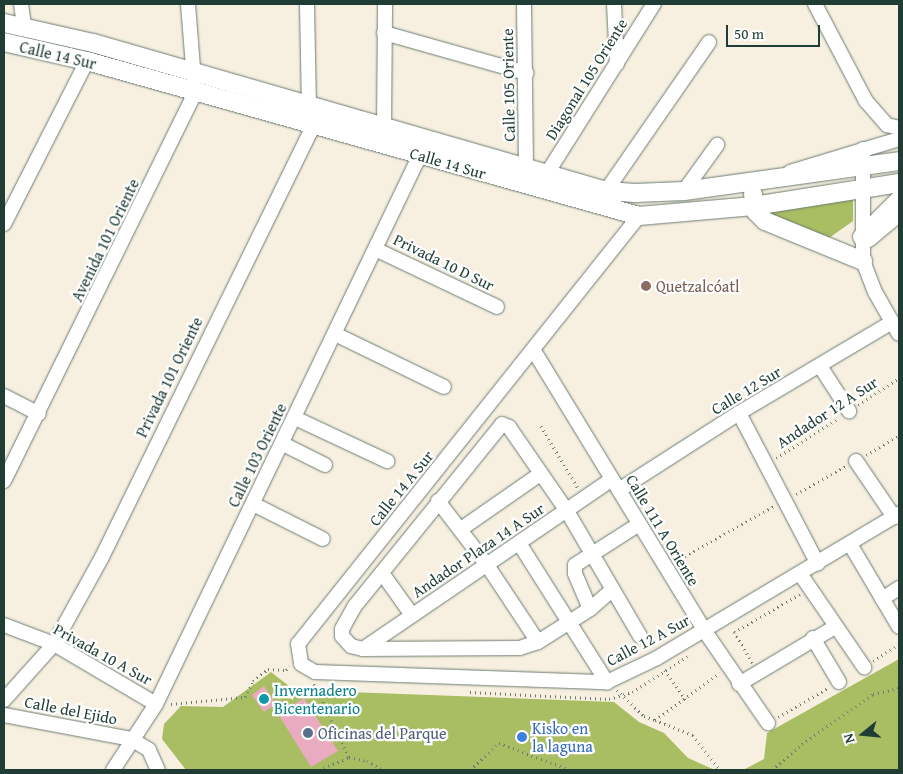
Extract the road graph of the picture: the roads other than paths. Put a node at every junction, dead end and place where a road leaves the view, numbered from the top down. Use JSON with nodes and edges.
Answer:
{"nodes":[{"id":1,"x":21,"y":4,"type":"edge"},
{"id":2,"x":188,"y":4,"type":"edge"},
{"id":3,"x":307,"y":4,"type":"edge"},
{"id":4,"x":385,"y":4,"type":"edge"},
{"id":5,"x":524,"y":4,"type":"edge"},
{"id":6,"x":614,"y":4,"type":"edge"},
{"id":7,"x":654,"y":4,"type":"edge"},
{"id":8,"x":815,"y":4,"type":"edge"},
{"id":9,"x":4,"y":23,"type":"edge"},
{"id":10,"x":24,"y":26,"type":"junction"},
{"id":11,"x":384,"y":33,"type":"junction"},
{"id":12,"x":4,"y":42,"type":"edge"},
{"id":13,"x":709,"y":42,"type":"dead end"},
{"id":14,"x":87,"y":61,"type":"junction"},
{"id":15,"x":617,"y":64,"type":"junction"},
{"id":16,"x":194,"y":72,"type":"junction"},
{"id":17,"x":526,"y":73,"type":"junction"},
{"id":18,"x":195,"y":93,"type":"junction"},
{"id":19,"x":309,"y":106,"type":"junction"},
{"id":20,"x":314,"y":125,"type":"junction"},
{"id":21,"x":384,"y":127,"type":"junction"},
{"id":22,"x":893,"y":127,"type":"edge"},
{"id":23,"x":899,"y":139,"type":"edge"},
{"id":24,"x":717,"y":145,"type":"dead end"},
{"id":25,"x":420,"y":155,"type":"junction"},
{"id":26,"x":862,"y":157,"type":"junction"},
{"id":27,"x":899,"y":161,"type":"edge"},
{"id":28,"x":526,"y":165,"type":"junction"},
{"id":29,"x":548,"y":172,"type":"junction"},
{"id":30,"x":751,"y":181,"type":"junction"},
{"id":31,"x":899,"y":182,"type":"edge"},
{"id":32,"x":862,"y":187,"type":"junction"},
{"id":33,"x":606,"y":191,"type":"junction"},
{"id":34,"x":684,"y":191,"type":"junction"},
{"id":35,"x":899,"y":200,"type":"edge"},
{"id":36,"x":754,"y":206,"type":"junction"},
{"id":37,"x":899,"y":215,"type":"edge"},
{"id":38,"x":639,"y":216,"type":"junction"},
{"id":39,"x":4,"y":224,"type":"edge"},
{"id":40,"x":862,"y":248,"type":"junction"},
{"id":41,"x":375,"y":249,"type":"junction"},
{"id":42,"x":497,"y":307,"type":"dead end"},
{"id":43,"x":896,"y":328,"type":"edge"},
{"id":44,"x":335,"y":334,"type":"junction"},
{"id":45,"x":534,"y":351,"type":"junction"},
{"id":46,"x":820,"y":366,"type":"junction"},
{"id":47,"x":444,"y":386,"type":"dead end"},
{"id":48,"x":4,"y":396,"type":"edge"},
{"id":49,"x":849,"y":411,"type":"road end"},
{"id":50,"x":739,"y":413,"type":"junction"},
{"id":51,"x":39,"y":414,"type":"junction"},
{"id":52,"x":294,"y":418,"type":"junction"},
{"id":53,"x":283,"y":444,"type":"junction"},
{"id":54,"x":387,"y":461,"type":"dead end"},
{"id":55,"x":856,"y":461,"type":"dead end"},
{"id":56,"x":325,"y":465,"type":"dead end"},
{"id":57,"x":540,"y":474,"type":"junction"},
{"id":58,"x":4,"y":481,"type":"edge"},
{"id":59,"x":616,"y":485,"type":"junction"},
{"id":60,"x":438,"y":500,"type":"junction"},
{"id":61,"x":253,"y":504,"type":"junction"},
{"id":62,"x":567,"y":511,"type":"junction"},
{"id":63,"x":897,"y":515,"type":"edge"},
{"id":64,"x":639,"y":524,"type":"junction"},
{"id":65,"x":461,"y":529,"type":"junction"},
{"id":66,"x":323,"y":538,"type":"dead end"},
{"id":67,"x":519,"y":543,"type":"junction"},
{"id":68,"x":850,"y":544,"type":"junction"},
{"id":69,"x":592,"y":553,"type":"junction"},
{"id":70,"x":818,"y":564,"type":"junction"},
{"id":71,"x":487,"y":565,"type":"junction"},
{"id":72,"x":382,"y":572,"type":"junction"},
{"id":73,"x":800,"y":574,"type":"junction"},
{"id":74,"x":899,"y":588,"type":"edge"},
{"id":75,"x":612,"y":590,"type":"junction"},
{"id":76,"x":882,"y":599,"type":"junction"},
{"id":77,"x":590,"y":609,"type":"junction"},
{"id":78,"x":412,"y":615,"type":"junction"},
{"id":79,"x":570,"y":622,"type":"junction"},
{"id":80,"x":4,"y":625,"type":"edge"},
{"id":81,"x":835,"y":627,"type":"junction"},
{"id":82,"x":899,"y":627,"type":"edge"},
{"id":83,"x":704,"y":630,"type":"junction"},
{"id":84,"x":640,"y":636,"type":"dead end"},
{"id":85,"x":814,"y":638,"type":"junction"},
{"id":86,"x":538,"y":642,"type":"junction"},
{"id":87,"x":54,"y":644,"type":"junction"},
{"id":88,"x":363,"y":649,"type":"junction"},
{"id":89,"x":302,"y":664,"type":"joint"},
{"id":90,"x":864,"y":667,"type":"dead end"},
{"id":91,"x":607,"y":682,"type":"junction"},
{"id":92,"x":839,"y":682,"type":"dead end"},
{"id":93,"x":739,"y":684,"type":"junction"},
{"id":94,"x":4,"y":700,"type":"edge"},
{"id":95,"x":156,"y":704,"type":"junction"},
{"id":96,"x":4,"y":715,"type":"edge"},
{"id":97,"x":768,"y":723,"type":"dead end"},
{"id":98,"x":131,"y":739,"type":"junction"},
{"id":99,"x":114,"y":767,"type":"edge"},
{"id":100,"x":158,"y":770,"type":"edge"}],
"edges":[{"from":1,"to":10,"type":"street"},
{"from":2,"to":16,"type":"street","name":"Avenida 101 Oriente"},
{"from":3,"to":19,"type":"street"},
{"from":4,"to":11,"type":"street"},
{"from":5,"to":17,"type":"street","name":"Calle 105 Oriente"},
{"from":6,"to":15,"type":"street"},
{"from":7,"to":15,"type":"street","name":"Diagonal 105 Oriente"},
{"from":8,"to":22,"type":"street"},
{"from":9,"to":10,"type":"main road","name":"Calle 14 Sur"},
{"from":10,"to":16,"type":"main road","name":"Calle 14 Sur"},
{"from":11,"to":17,"type":"street"},
{"from":11,"to":21,"type":"street"},
{"from":12,"to":14,"type":"main road","name":"Calle 14 Sur"},
{"from":13,"to":33,"type":"street"},
{"from":14,"to":18,"type":"main road","name":"Calle 14 Sur"},
{"from":14,"to":39,"type":"street"},
{"from":15,"to":29,"type":"street","name":"Diagonal 105 Oriente"},
{"from":16,"to":18,"type":"street","name":"Avenida 101 Oriente"},
{"from":16,"to":19,"type":"main road","name":"Calle 14 Sur"},
{"from":17,"to":28,"type":"street","name":"Calle 105 Oriente"},
{"from":18,"to":20,"type":"main road","name":"Calle 14 Sur"},
{"from":18,"to":51,"type":"street","name":"Avenida 101 Oriente"},
{"from":19,"to":21,"type":"main road","name":"Calle 14 Sur"},
{"from":20,"to":25,"type":"main road","name":"Calle 14 Sur"},
{"from":20,"to":87,"type":"street","name":"Privada 101 Oriente"},
{"from":21,"to":28,"type":"main road","name":"Calle 14 Sur"},
{"from":23,"to":26,"type":"street"},
{"from":24,"to":34,"type":"street"},
{"from":25,"to":38,"type":"main road","name":"Calle 14 Sur"},
{"from":25,"to":41,"type":"street","name":"Calle 103 Oriente"},
{"from":26,"to":27,"type":"main road","name":"Calle 14 Sur"},
{"from":26,"to":30,"type":"main road","name":"Calle 14 Sur"},
{"from":26,"to":32,"type":"street"},
{"from":28,"to":29,"type":"main road","name":"Calle 14 Sur"},
{"from":29,"to":33,"type":"main road","name":"Calle 14 Sur"},
{"from":30,"to":34,"type":"main road","name":"Calle 14 Sur"},
{"from":30,"to":36,"type":"main road"},
{"from":31,"to":32,"type":"main road","name":"Calle 14 Sur"},
{"from":32,"to":36,"type":"main road","name":"Calle 14 Sur"},
{"from":32,"to":40,"type":"street"},
{"from":33,"to":34,"type":"main road","name":"Calle 14 Sur"},
{"from":35,"to":40,"type":"main road"},
{"from":36,"to":38,"type":"main road","name":"Calle 14 Sur"},
{"from":36,"to":40,"type":"main road"},
{"from":37,"to":40,"type":"street"},
{"from":38,"to":45,"type":"street","name":"Calle 14 A Sur"},
{"from":40,"to":43,"type":"street"},
{"from":41,"to":42,"type":"street","name":"Privada 10 D Sur"},
{"from":41,"to":44,"type":"street","name":"Calle 103 Oriente"},
{"from":43,"to":46,"type":"street","name":"Calle 12 Sur"},
{"from":44,"to":47,"type":"street"},
{"from":44,"to":52,"type":"street","name":"Calle 103 Oriente"},
{"from":45,"to":59,"type":"street","name":"Calle 111 A Oriente"},
{"from":45,"to":89,"type":"street","name":"Calle 14 A Sur"},
{"from":46,"to":49,"type":"street"},
{"from":46,"to":50,"type":"street","name":"Calle 12 Sur"},
{"from":48,"to":51,"type":"street"},
{"from":50,"to":59,"type":"street","name":"Calle 12 Sur"},
{"from":50,"to":70,"type":"street"},
{"from":51,"to":58,"type":"street","name":"Avenida 101 Oriente"},
{"from":52,"to":53,"type":"street","name":"Calle 103 Oriente"},
{"from":52,"to":54,"type":"street"},
{"from":53,"to":56,"type":"street"},
{"from":53,"to":61,"type":"street","name":"Calle 103 Oriente"},
{"from":55,"to":63,"type":"street"},
{"from":57,"to":60,"type":"street"},
{"from":57,"to":62,"type":"street"},
{"from":57,"to":65,"type":"street"},
{"from":59,"to":62,"type":"street","name":"Andador Plaza 14 A Sur"},
{"from":59,"to":64,"type":"street","name":"Calle 111 A Oriente"},
{"from":60,"to":65,"type":"street"},
{"from":60,"to":72,"type":"street"},
{"from":61,"to":66,"type":"street"},
{"from":61,"to":95,"type":"street","name":"Calle 103 Oriente"},
{"from":62,"to":67,"type":"street","name":"Andador Plaza 14 A Sur"},
{"from":62,"to":69,"type":"street"},
{"from":63,"to":68,"type":"street","name":"Calle 12 A Sur"},
{"from":64,"to":69,"type":"street"},
{"from":64,"to":83,"type":"street","name":"Calle 111 A Oriente"},
{"from":65,"to":71,"type":"street"},
{"from":67,"to":71,"type":"street","name":"Andador Plaza 14 A Sur"},
{"from":67,"to":79,"type":"street"},
{"from":68,"to":70,"type":"street","name":"Calle 12 A Sur"},
{"from":68,"to":76,"type":"street"},
{"from":69,"to":75,"type":"street"},
{"from":69,"to":77,"type":"street"},
{"from":70,"to":73,"type":"street","name":"Calle 12 A Sur"},
{"from":71,"to":78,"type":"street","name":"Andador Plaza 14 A Sur"},
{"from":71,"to":86,"type":"street"},
{"from":72,"to":78,"type":"street"},
{"from":72,"to":88,"type":"street"},
{"from":73,"to":81,"type":"street"},
{"from":73,"to":83,"type":"street","name":"Calle 12 A Sur"},
{"from":74,"to":76,"type":"street"},
{"from":75,"to":77,"type":"street"},
{"from":75,"to":84,"type":"street"},
{"from":76,"to":82,"type":"street"},
{"from":77,"to":79,"type":"street"},
{"from":78,"to":88,"type":"street","name":"Andador Plaza 14 A Sur"},
{"from":79,"to":86,"type":"street"},
{"from":79,"to":91,"type":"street"},
{"from":80,"to":87,"type":"street","name":"Privada 10 A Sur"},
{"from":81,"to":85,"type":"street"},
{"from":81,"to":90,"type":"street"},
{"from":83,"to":91,"type":"street","name":"Calle 12 A Sur"},
{"from":83,"to":93,"type":"street","name":"Calle 111 A Oriente"},
{"from":85,"to":92,"type":"street"},
{"from":85,"to":93,"type":"street"},
{"from":86,"to":88,"type":"street"},
{"from":87,"to":94,"type":"street","name":"Privada 101 Oriente"},
{"from":87,"to":95,"type":"street","name":"Privada 10 A Sur"},
{"from":89,"to":91,"type":"street","name":"Calle 12 A Sur"},
{"from":93,"to":97,"type":"street","name":"Calle 111 A Oriente"},
{"from":95,"to":98,"type":"street","name":"Calle 103 Oriente"},
{"from":96,"to":98,"type":"street","name":"Calle del Ejido"},
{"from":98,"to":99,"type":"street","name":"Calle 103 Oriente"},
{"from":98,"to":100,"type":"street"}]}
